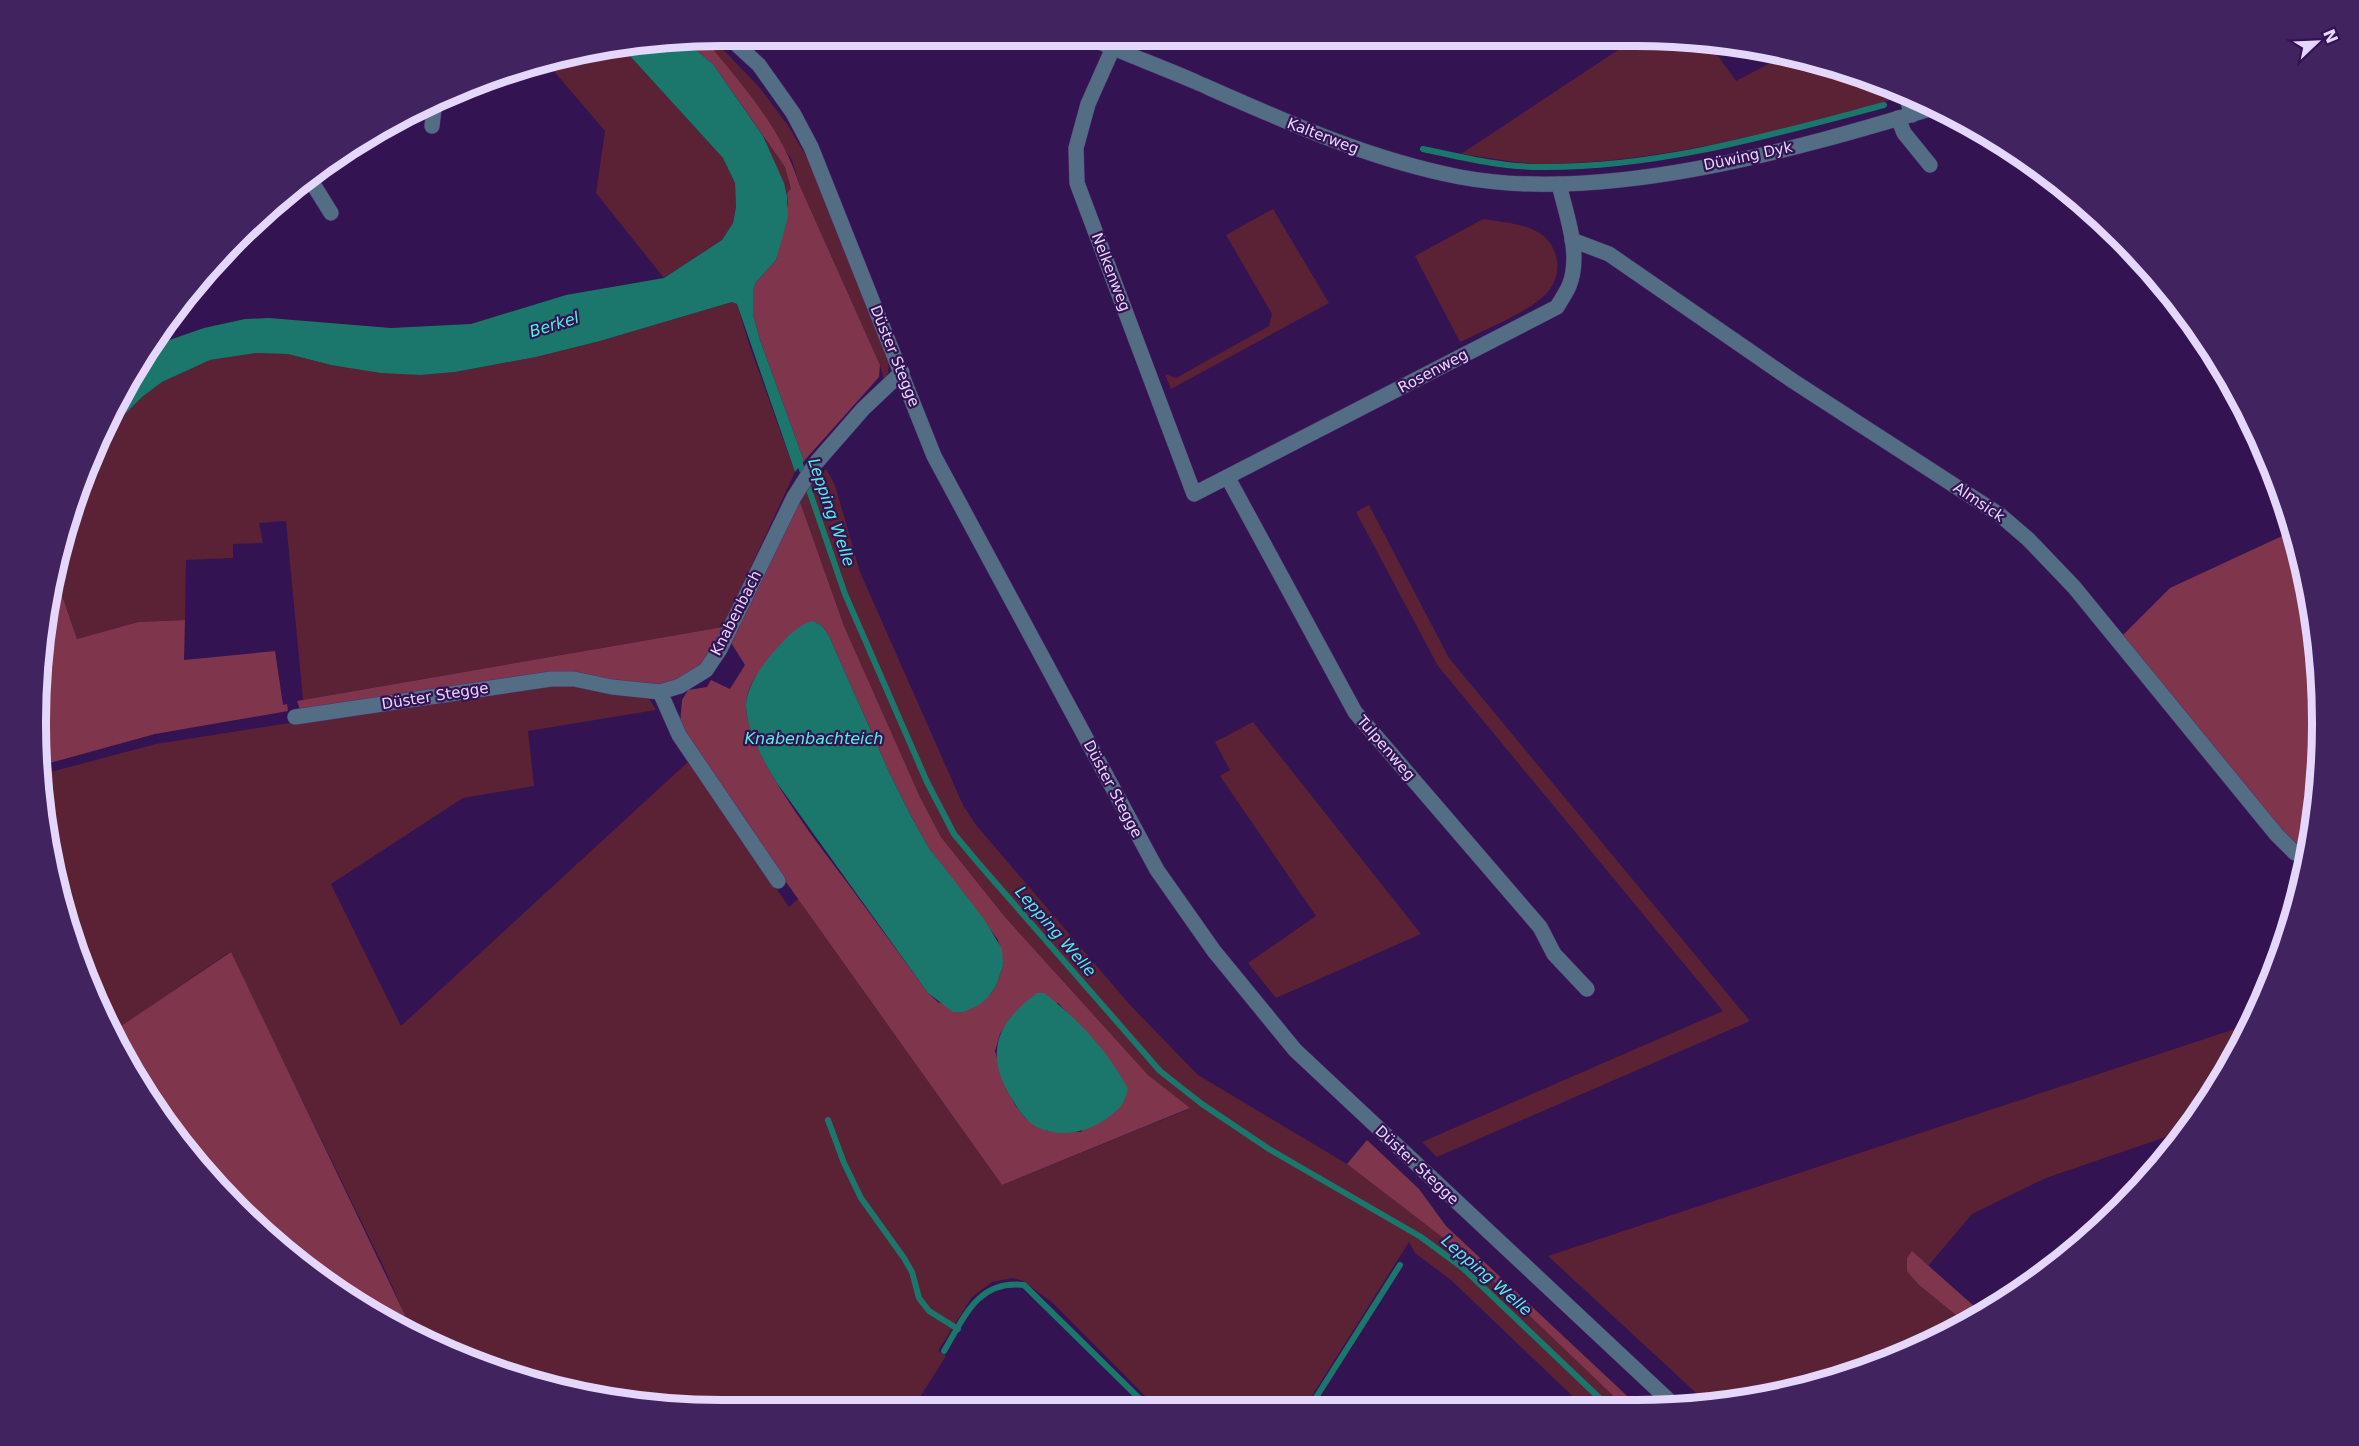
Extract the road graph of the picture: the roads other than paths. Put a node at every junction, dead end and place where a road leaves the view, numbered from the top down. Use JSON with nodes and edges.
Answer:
{"nodes":[{"id":1,"x":738,"y":46,"type":"edge"},
{"id":2,"x":1106,"y":46,"type":"edge"},
{"id":3,"x":1108,"y":46,"type":"edge"},
{"id":4,"x":1905,"y":102,"type":"edge"},
{"id":5,"x":1923,"y":111,"type":"edge"},
{"id":6,"x":434,"y":112,"type":"edge"},
{"id":7,"x":1905,"y":116,"type":"junction"},
{"id":8,"x":432,"y":126,"type":"dead end"},
{"id":9,"x":1930,"y":165,"type":"dead end"},
{"id":10,"x":313,"y":184,"type":"edge"},
{"id":11,"x":1559,"y":184,"type":"junction"},
{"id":12,"x":331,"y":213,"type":"dead end"},
{"id":13,"x":1572,"y":240,"type":"junction"},
{"id":14,"x":902,"y":372,"type":"junction"},
{"id":15,"x":1228,"y":478,"type":"junction"},
{"id":16,"x":1194,"y":494,"type":"joint"},
{"id":17,"x":574,"y":680,"type":"joint"},
{"id":18,"x":660,"y":692,"type":"junction"},
{"id":19,"x":295,"y":717,"type":"dead end"},
{"id":20,"x":2300,"y":855,"type":"edge"},
{"id":21,"x":778,"y":881,"type":"dead end"},
{"id":22,"x":1587,"y":989,"type":"dead end"},
{"id":23,"x":1667,"y":1399,"type":"edge"}],
"edges":[{"from":1,"to":14,"type":"street","name":"Düster Stegge"},
{"from":2,"to":16,"type":"street","name":"Nelkenweg"},
{"from":3,"to":11,"type":"street","name":"Kalterweg"},
{"from":4,"to":7,"type":"street"},
{"from":5,"to":7,"type":"street","name":"Düwing Dyk"},
{"from":6,"to":8,"type":"street"},
{"from":7,"to":9,"type":"street"},
{"from":7,"to":11,"type":"street","name":"Düwing Dyk"},
{"from":10,"to":12,"type":"street"},
{"from":11,"to":13,"type":"street","name":"Rosenweg"},
{"from":13,"to":15,"type":"street","name":"Rosenweg"},
{"from":13,"to":20,"type":"street","name":"Almsick"},
{"from":14,"to":18,"type":"street","name":"Knabenbach"},
{"from":14,"to":23,"type":"street","name":"Düster Stegge"},
{"from":15,"to":16,"type":"street","name":"Rosenweg"},
{"from":15,"to":22,"type":"street","name":"Tulpenweg"},
{"from":17,"to":18,"type":"street","name":"Knabenbach"},
{"from":17,"to":19,"type":"street","name":"Düster Stegge"},
{"from":18,"to":21,"type":"street"}]}
